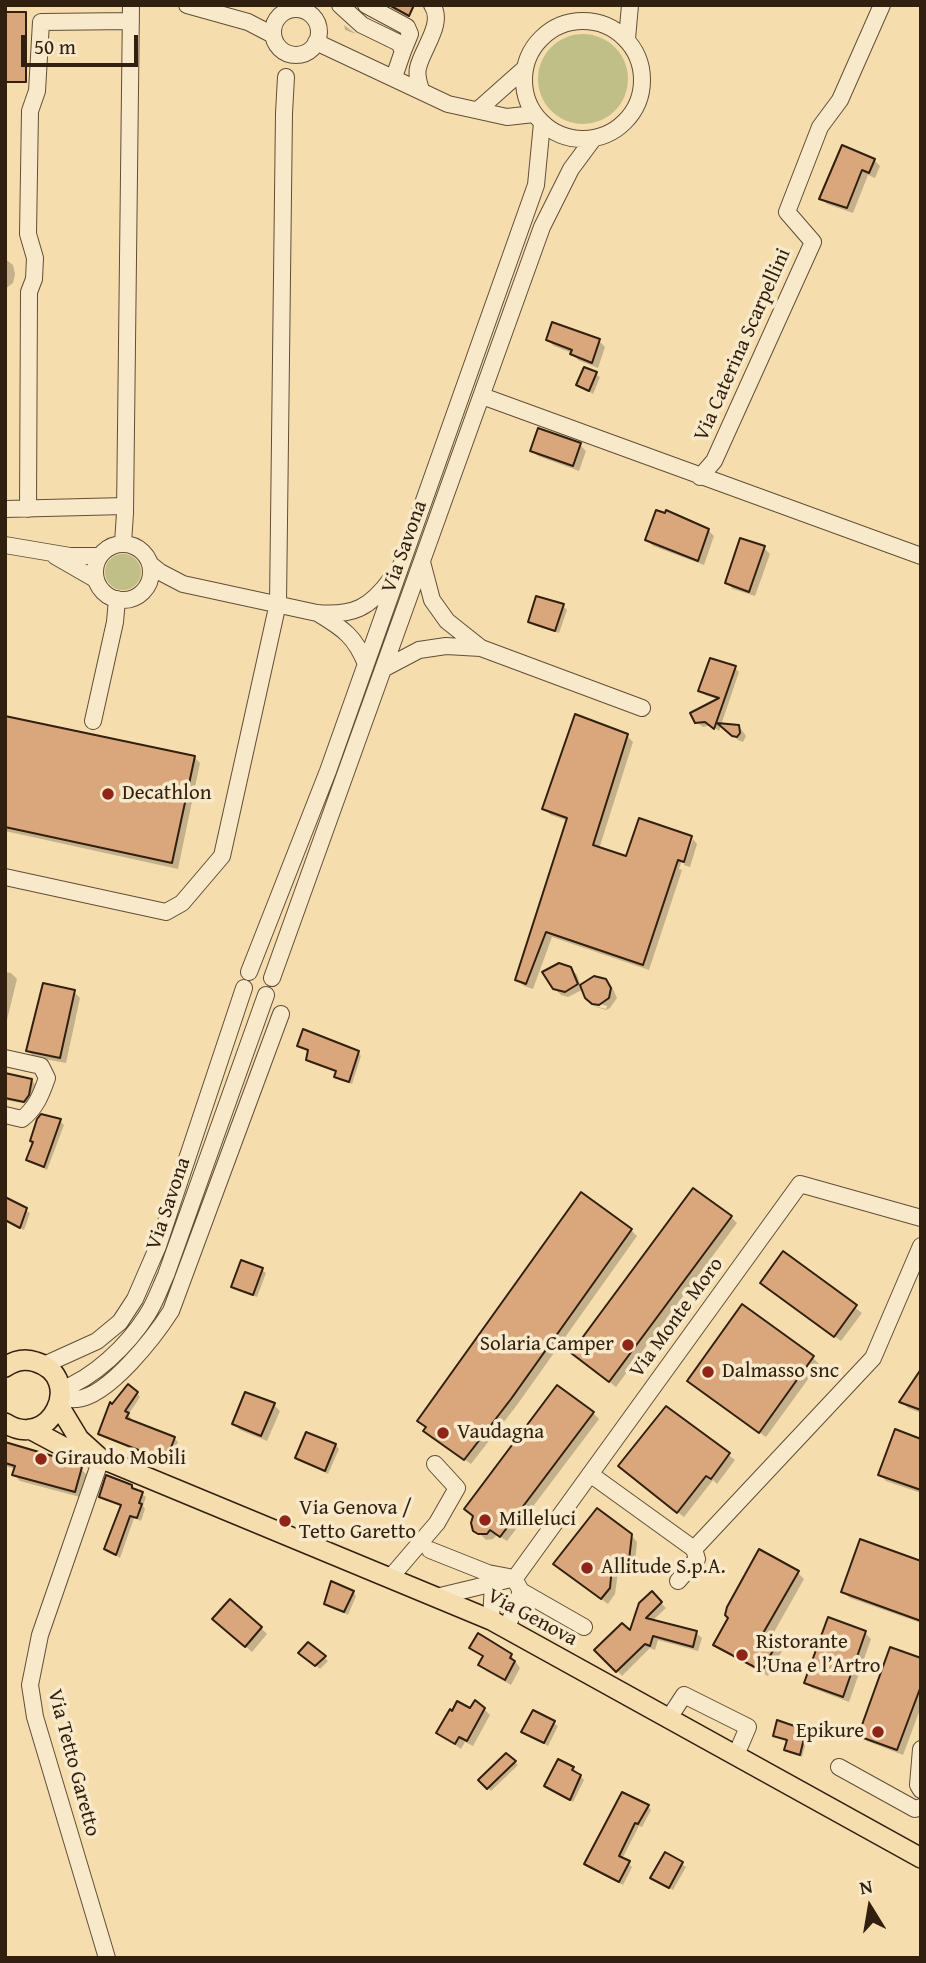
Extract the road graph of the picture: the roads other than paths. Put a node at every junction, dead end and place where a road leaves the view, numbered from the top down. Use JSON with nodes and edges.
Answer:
{"nodes":[{"id":1,"x":187,"y":5,"type":"edge"},
{"id":2,"x":340,"y":5,"type":"edge"},
{"id":3,"x":432,"y":5,"type":"edge"},
{"id":4,"x":586,"y":5,"type":"edge"},
{"id":5,"x":629,"y":5,"type":"edge"},
{"id":6,"x":882,"y":5,"type":"edge"},
{"id":7,"x":372,"y":7,"type":"edge"},
{"id":8,"x":284,"y":11,"type":"edge"},
{"id":9,"x":131,"y":13,"type":"edge"},
{"id":10,"x":235,"y":18,"type":"junction"},
{"id":11,"x":567,"y":22,"type":"junction"},
{"id":12,"x":362,"y":25,"type":"junction"},
{"id":13,"x":273,"y":35,"type":"junction"},
{"id":14,"x":627,"y":39,"type":"junction"},
{"id":15,"x":316,"y":42,"type":"junction"},
{"id":16,"x":403,"y":51,"type":"junction"},
{"id":17,"x":292,"y":53,"type":"junction"},
{"id":18,"x":524,"y":69,"type":"junction"},
{"id":19,"x":394,"y":77,"type":"junction"},
{"id":20,"x":421,"y":90,"type":"junction"},
{"id":21,"x":479,"y":109,"type":"junction"},
{"id":22,"x":538,"y":118,"type":"junction"},
{"id":23,"x":594,"y":138,"type":"junction"},
{"id":24,"x":482,"y":396,"type":"junction"},
{"id":25,"x":700,"y":477,"type":"junction"},
{"id":26,"x":5,"y":509,"type":"edge"},
{"id":27,"x":28,"y":509,"type":"junction"},
{"id":28,"x":125,"y":510,"type":"junction"},
{"id":29,"x":122,"y":544,"type":"junction"},
{"id":30,"x":5,"y":545,"type":"edge"},
{"id":31,"x":140,"y":549,"type":"junction"},
{"id":32,"x":51,"y":552,"type":"junction"},
{"id":33,"x":100,"y":556,"type":"junction"},
{"id":34,"x":921,"y":556,"type":"edge"},
{"id":35,"x":402,"y":562,"type":"junction"},
{"id":36,"x":422,"y":562,"type":"junction"},
{"id":37,"x":150,"y":564,"type":"junction"},
{"id":38,"x":95,"y":579,"type":"junction"},
{"id":39,"x":183,"y":584,"type":"junction"},
{"id":40,"x":130,"y":597,"type":"junction"},
{"id":41,"x":278,"y":603,"type":"junction"},
{"id":42,"x":317,"y":613,"type":"junction"},
{"id":43,"x":481,"y":648,"type":"junction"},
{"id":44,"x":366,"y":664,"type":"junction"},
{"id":45,"x":383,"y":669,"type":"junction"},
{"id":46,"x":642,"y":708,"type":"dead end"},
{"id":47,"x":93,"y":721,"type":"dead end"},
{"id":48,"x":5,"y":877,"type":"edge"},
{"id":49,"x":272,"y":978,"type":"dead end"},
{"id":50,"x":266,"y":995,"type":"dead end"},
{"id":51,"x":281,"y":1014,"type":"dead end"},
{"id":52,"x":5,"y":1058,"type":"edge"},
{"id":53,"x":5,"y":1115,"type":"edge"},
{"id":54,"x":921,"y":1218,"type":"edge"},
{"id":55,"x":921,"y":1245,"type":"edge"},
{"id":56,"x":44,"y":1365,"type":"junction"},
{"id":57,"x":5,"y":1367,"type":"edge"},
{"id":58,"x":60,"y":1398,"type":"junction"},
{"id":59,"x":5,"y":1423,"type":"edge"},
{"id":60,"x":30,"y":1429,"type":"junction"},
{"id":61,"x":101,"y":1459,"type":"junction"},
{"id":62,"x":435,"y":1464,"type":"dead end"},
{"id":63,"x":590,"y":1474,"type":"junction"},
{"id":64,"x":694,"y":1549,"type":"junction"},
{"id":65,"x":430,"y":1550,"type":"dead end"},
{"id":66,"x":390,"y":1578,"type":"junction"},
{"id":67,"x":678,"y":1581,"type":"dead end"},
{"id":68,"x":494,"y":1583,"type":"junction"},
{"id":69,"x":518,"y":1585,"type":"junction"},
{"id":70,"x":436,"y":1597,"type":"junction"},
{"id":71,"x":499,"y":1624,"type":"junction"},
{"id":72,"x":584,"y":1627,"type":"dead end"},
{"id":73,"x":669,"y":1718,"type":"junction"},
{"id":74,"x":921,"y":1749,"type":"edge"},
{"id":75,"x":736,"y":1755,"type":"junction"},
{"id":76,"x":839,"y":1767,"type":"dead end"},
{"id":77,"x":921,"y":1790,"type":"edge"},
{"id":78,"x":921,"y":1807,"type":"edge"},
{"id":79,"x":921,"y":1858,"type":"edge"},
{"id":80,"x":107,"y":1958,"type":"edge"}],
"edges":[{"from":1,"to":10,"type":"street"},
{"from":2,"to":12,"type":"street"},
{"from":3,"to":20,"type":"street"},
{"from":4,"to":11,"type":"street"},
{"from":5,"to":14,"type":"street"},
{"from":6,"to":25,"type":"street","name":"Via Caterina Scarpellini"},
{"from":7,"to":12,"type":"street"},
{"from":7,"to":16,"type":"street"},
{"from":8,"to":10,"type":"street"},
{"from":8,"to":13,"type":"street"},
{"from":8,"to":15,"type":"street"},
{"from":9,"to":27,"type":"street"},
{"from":9,"to":28,"type":"street"},
{"from":10,"to":13,"type":"street"},
{"from":11,"to":14,"type":"street"},
{"from":11,"to":18,"type":"street"},
{"from":12,"to":16,"type":"street"},
{"from":13,"to":17,"type":"street"},
{"from":14,"to":23,"type":"street"},
{"from":15,"to":17,"type":"street"},
{"from":15,"to":19,"type":"street"},
{"from":16,"to":19,"type":"street"},
{"from":17,"to":41,"type":"street"},
{"from":18,"to":21,"type":"street"},
{"from":18,"to":22,"type":"street"},
{"from":19,"to":20,"type":"street"},
{"from":20,"to":21,"type":"street"},
{"from":21,"to":22,"type":"street"},
{"from":22,"to":23,"type":"street"},
{"from":22,"to":35,"type":"street","name":"Via Savona"},
{"from":23,"to":24,"type":"street","name":"Via Savona"},
{"from":24,"to":25,"type":"street"},
{"from":24,"to":36,"type":"street","name":"Via Savona"},
{"from":25,"to":34,"type":"street"},
{"from":26,"to":27,"type":"street"},
{"from":27,"to":28,"type":"street"},
{"from":28,"to":29,"type":"street"},
{"from":28,"to":31,"type":"street"},
{"from":29,"to":31,"type":"street"},
{"from":29,"to":33,"type":"street"},
{"from":30,"to":32,"type":"street"},
{"from":31,"to":37,"type":"street"},
{"from":32,"to":33,"type":"street"},
{"from":32,"to":38,"type":"street"},
{"from":33,"to":38,"type":"street"},
{"from":35,"to":42,"type":"street"},
{"from":35,"to":44,"type":"street","name":"Via Savona"},
{"from":36,"to":43,"type":"street"},
{"from":36,"to":45,"type":"street","name":"Via Savona"},
{"from":37,"to":39,"type":"street"},
{"from":37,"to":40,"type":"street"},
{"from":38,"to":40,"type":"street"},
{"from":39,"to":40,"type":"street"},
{"from":39,"to":41,"type":"street"},
{"from":40,"to":47,"type":"street"},
{"from":41,"to":42,"type":"street"},
{"from":41,"to":48,"type":"street"},
{"from":42,"to":44,"type":"street"},
{"from":43,"to":45,"type":"street"},
{"from":43,"to":46,"type":"street"},
{"from":44,"to":56,"type":"street","name":"Via Savona"},
{"from":45,"to":49,"type":"street","name":"Via Savona"},
{"from":50,"to":58,"type":"street","name":"Via Savona"},
{"from":51,"to":58,"type":"street"},
{"from":52,"to":53,"type":"street"},
{"from":54,"to":63,"type":"street","name":"Via Monte Moro"},
{"from":55,"to":64,"type":"street"},
{"from":56,"to":57,"type":"main road"},
{"from":56,"to":58,"type":"main road","name":"Via Genova"},
{"from":58,"to":60,"type":"main road"},
{"from":58,"to":61,"type":"main road","name":"Via Genova"},
{"from":59,"to":60,"type":"main road","name":"Via Genova"},
{"from":60,"to":61,"type":"main road","name":"Via Genova"},
{"from":61,"to":66,"type":"main road","name":"Via Genova"},
{"from":61,"to":80,"type":"street","name":"Via Tetto Garetto"},
{"from":62,"to":66,"type":"street"},
{"from":63,"to":64,"type":"street"},
{"from":63,"to":69,"type":"street","name":"Via Monte Moro"},
{"from":64,"to":67,"type":"street"},
{"from":65,"to":69,"type":"street"},
{"from":66,"to":70,"type":"main road","name":"Via Genova"},
{"from":68,"to":69,"type":"street"},
{"from":68,"to":70,"type":"street"},
{"from":68,"to":71,"type":"street"},
{"from":69,"to":71,"type":"street","name":"Via Monte Moro"},
{"from":69,"to":72,"type":"street"},
{"from":70,"to":71,"type":"main road","name":"Via Genova"},
{"from":71,"to":73,"type":"main road","name":"Via Genova"},
{"from":73,"to":75,"type":"main road","name":"Via Genova"},
{"from":73,"to":75,"type":"street"},
{"from":74,"to":77,"type":"street"},
{"from":75,"to":79,"type":"main road","name":"Via Genova"},
{"from":76,"to":78,"type":"street"}]}
